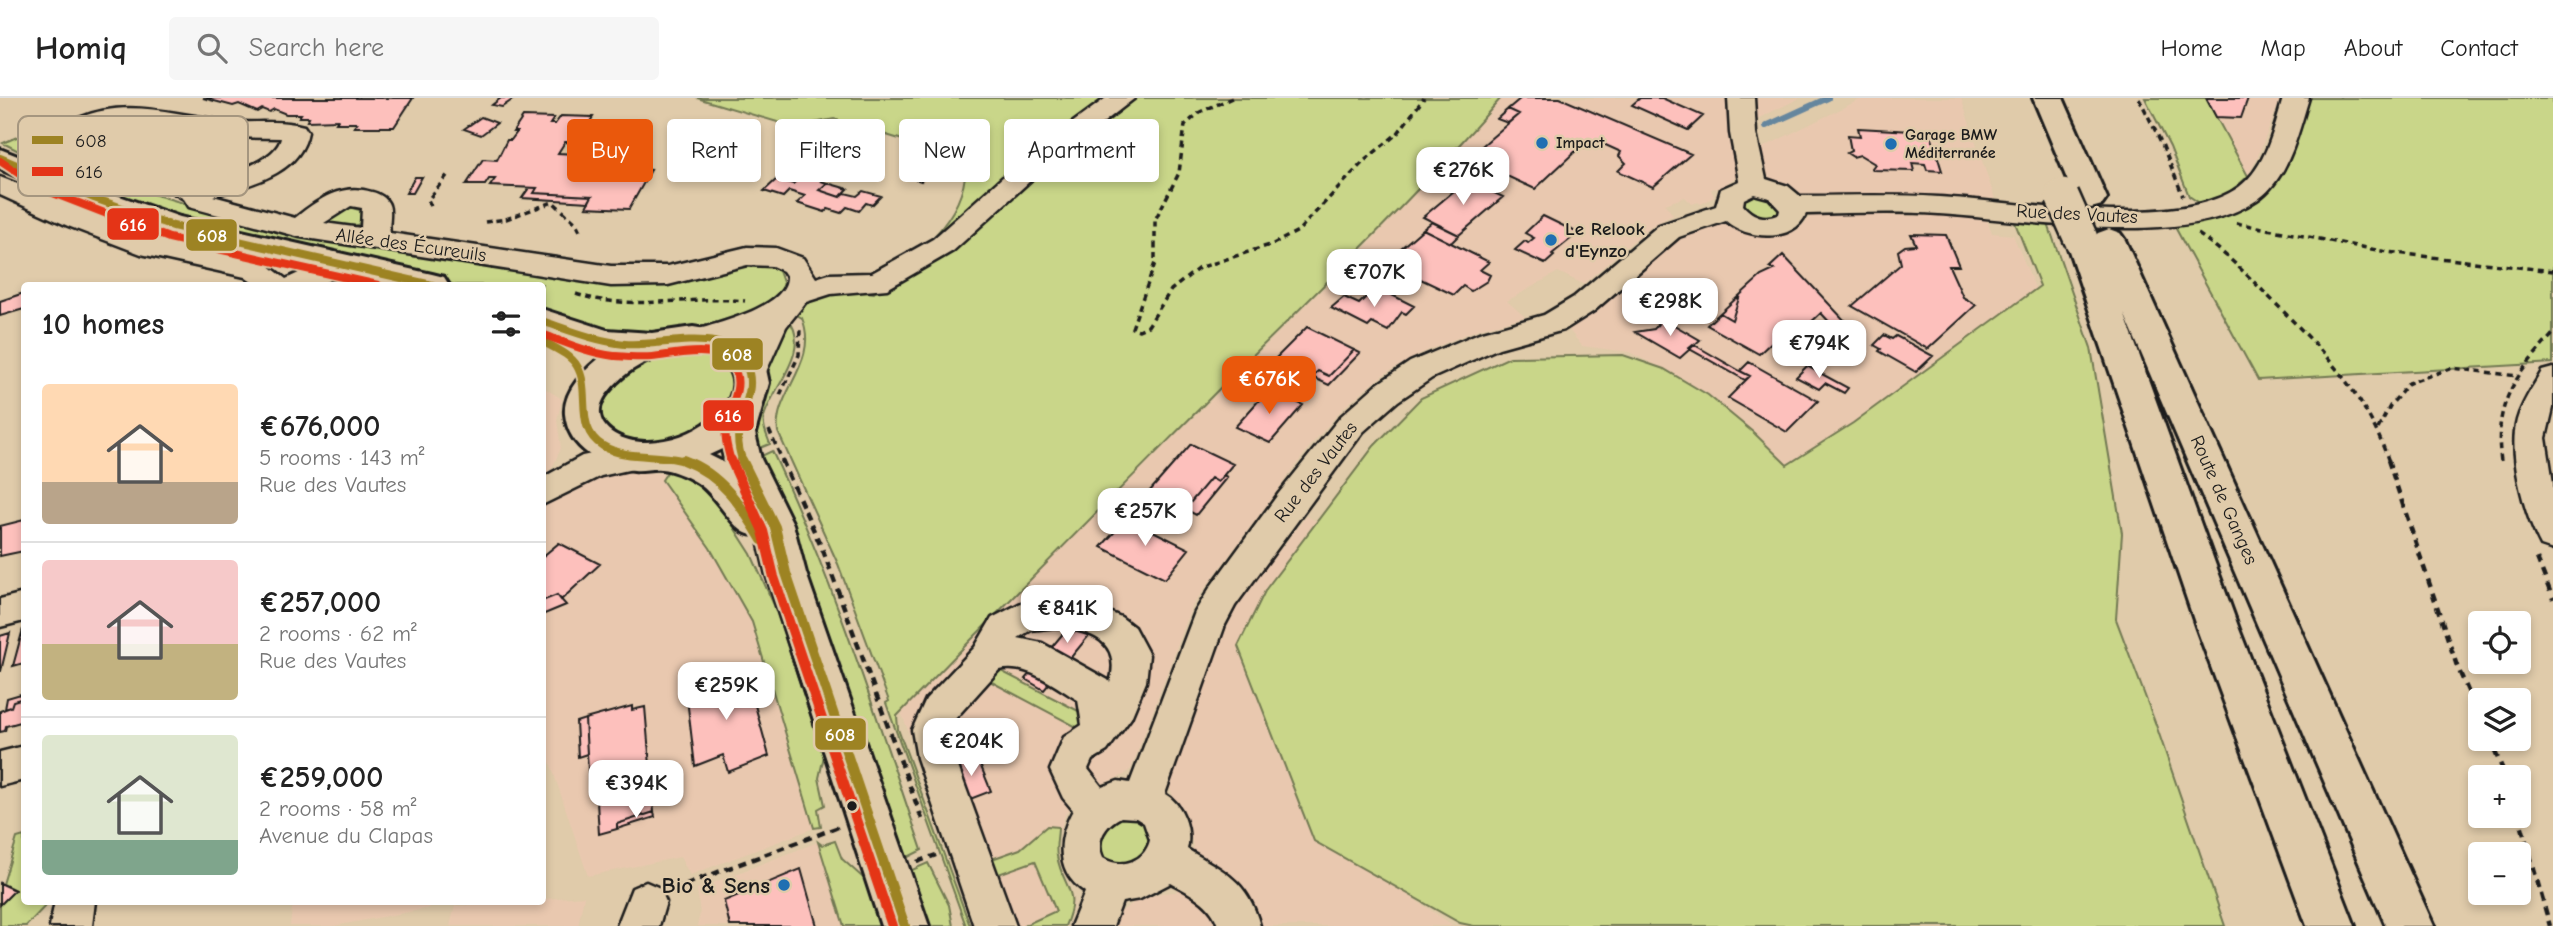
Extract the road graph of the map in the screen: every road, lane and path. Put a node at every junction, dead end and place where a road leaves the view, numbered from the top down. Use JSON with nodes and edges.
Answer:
{"nodes":[{"id":1,"x":1122,"y":98,"type":"edge"},
{"id":2,"x":1232,"y":98,"type":"edge"},
{"id":3,"x":1424,"y":98,"type":"edge"},
{"id":4,"x":1741,"y":98,"type":"edge"},
{"id":5,"x":2023,"y":98,"type":"edge"},
{"id":6,"x":2048,"y":98,"type":"edge"},
{"id":7,"x":2139,"y":98,"type":"edge"},
{"id":8,"x":2296,"y":98,"type":"edge"},
{"id":9,"x":97,"y":116,"type":"edge"},
{"id":10,"x":176,"y":116,"type":"edge"},
{"id":11,"x":248,"y":130,"type":"edge"},
{"id":12,"x":0,"y":146,"type":"edge"},
{"id":13,"x":0,"y":158,"type":"edge"},
{"id":14,"x":18,"y":158,"type":"edge"},
{"id":15,"x":18,"y":166,"type":"edge"},
{"id":16,"x":248,"y":173,"type":"edge"},
{"id":17,"x":449,"y":173,"type":"dead end"},
{"id":18,"x":0,"y":185,"type":"edge"},
{"id":19,"x":1754,"y":186,"type":"junction"},
{"id":20,"x":18,"y":193,"type":"edge"},
{"id":21,"x":25,"y":196,"type":"edge"},
{"id":22,"x":89,"y":196,"type":"edge"},
{"id":23,"x":196,"y":196,"type":"edge"},
{"id":24,"x":2077,"y":197,"type":"junction"},
{"id":25,"x":1793,"y":205,"type":"junction"},
{"id":26,"x":431,"y":206,"type":"dead end"},
{"id":27,"x":1731,"y":210,"type":"junction"},
{"id":28,"x":2196,"y":213,"type":"junction"},
{"id":29,"x":485,"y":222,"type":"dead end"},
{"id":30,"x":300,"y":228,"type":"junction"},
{"id":31,"x":580,"y":232,"type":"dead end"},
{"id":32,"x":2095,"y":239,"type":"junction"},
{"id":33,"x":380,"y":242,"type":"junction"},
{"id":34,"x":257,"y":247,"type":"junction"},
{"id":35,"x":330,"y":270,"type":"junction"},
{"id":36,"x":2553,"y":271,"type":"edge"},
{"id":37,"x":271,"y":282,"type":"edge"},
{"id":38,"x":303,"y":282,"type":"edge"},
{"id":39,"x":373,"y":282,"type":"edge"},
{"id":40,"x":420,"y":282,"type":"edge"},
{"id":41,"x":603,"y":302,"type":"dead end"},
{"id":42,"x":785,"y":305,"type":"junction"},
{"id":43,"x":546,"y":322,"type":"edge"},
{"id":44,"x":700,"y":339,"type":"junction"},
{"id":45,"x":546,"y":343,"type":"edge"},
{"id":46,"x":651,"y":345,"type":"junction"},
{"id":47,"x":751,"y":373,"type":"junction"},
{"id":48,"x":2517,"y":376,"type":"dead end"},
{"id":49,"x":2553,"y":379,"type":"edge"},
{"id":50,"x":777,"y":402,"type":"dead end"},
{"id":51,"x":584,"y":413,"type":"junction"},
{"id":52,"x":755,"y":416,"type":"junction"},
{"id":53,"x":2378,"y":430,"type":"junction"},
{"id":54,"x":651,"y":456,"type":"junction"},
{"id":55,"x":546,"y":487,"type":"edge"},
{"id":56,"x":546,"y":489,"type":"edge"},
{"id":57,"x":2553,"y":537,"type":"edge"},
{"id":58,"x":786,"y":573,"type":"junction"},
{"id":59,"x":21,"y":608,"type":"edge"},
{"id":60,"x":0,"y":613,"type":"edge"},
{"id":61,"x":988,"y":658,"type":"junction"},
{"id":62,"x":2468,"y":691,"type":"edge"},
{"id":63,"x":1101,"y":727,"type":"junction"},
{"id":64,"x":21,"y":764,"type":"edge"},
{"id":65,"x":0,"y":769,"type":"edge"},
{"id":66,"x":1141,"y":800,"type":"junction"},
{"id":67,"x":1096,"y":809,"type":"junction"},
{"id":68,"x":2522,"y":828,"type":"edge"},
{"id":69,"x":926,"y":829,"type":"dead end"},
{"id":70,"x":839,"y":840,"type":"dead end"},
{"id":71,"x":931,"y":842,"type":"dead end"},
{"id":72,"x":936,"y":855,"type":"junction"},
{"id":73,"x":1166,"y":858,"type":"junction"},
{"id":74,"x":940,"y":867,"type":"dead end"},
{"id":75,"x":887,"y":874,"type":"junction"},
{"id":76,"x":1110,"y":883,"type":"junction"},
{"id":77,"x":74,"y":905,"type":"edge"},
{"id":78,"x":642,"y":914,"type":"edge"},
{"id":79,"x":2326,"y":914,"type":"edge"},
{"id":80,"x":2405,"y":914,"type":"edge"},
{"id":81,"x":71,"y":926,"type":"edge"},
{"id":82,"x":905,"y":926,"type":"edge"},
{"id":83,"x":995,"y":926,"type":"edge"},
{"id":84,"x":1092,"y":926,"type":"edge"},
{"id":85,"x":1240,"y":926,"type":"edge"},
{"id":86,"x":2550,"y":926,"type":"edge"}],
"edges":[{"from":1,"to":42,"type":"street"},
{"from":2,"to":3,"type":"path"},
{"from":4,"to":19,"type":"street"},
{"from":5,"to":24,"type":"main road","name":"Route de Ganges"},
{"from":6,"to":24,"type":"main road","name":"Route de Ganges"},
{"from":7,"to":28,"type":"path"},
{"from":8,"to":28,"type":"street","name":"Rue des Vautes"},
{"from":9,"to":10,"type":"street","name":"Allée des Écureuils"},
{"from":11,"to":16,"type":"street","name":"Allée des Écureuils"},
{"from":12,"to":14,"type":"main road"},
{"from":13,"to":15,"type":"main road"},
{"from":17,"to":26,"type":"path"},
{"from":18,"to":20,"type":"street"},
{"from":19,"to":25,"type":"street","name":"Rue des Vautes"},
{"from":19,"to":27,"type":"street"},
{"from":21,"to":37,"type":"street"},
{"from":22,"to":34,"type":"main road"},
{"from":23,"to":30,"type":"street","name":"Allée des Écureuils"},
{"from":24,"to":32,"type":"main road","name":"Route de Ganges"},
{"from":25,"to":27,"type":"street"},
{"from":25,"to":28,"type":"street","name":"Rue des Vautes"},
{"from":27,"to":66,"type":"street","name":"Rue des Vautes"},
{"from":28,"to":36,"type":"path"},
{"from":28,"to":53,"type":"path"},
{"from":29,"to":31,"type":"path"},
{"from":30,"to":33,"type":"street","name":"Allée des Écureuils"},
{"from":30,"to":33,"type":"street"},
{"from":32,"to":79,"type":"main road"},
{"from":32,"to":80,"type":"main road","name":"Route de Ganges"},
{"from":33,"to":42,"type":"street","name":"Allée des Écureuils"},
{"from":34,"to":35,"type":"main road"},
{"from":34,"to":40,"type":"main road"},
{"from":35,"to":38,"type":"street"},
{"from":35,"to":39,"type":"main road"},
{"from":41,"to":42,"type":"path"},
{"from":42,"to":44,"type":"street"},
{"from":42,"to":47,"type":"street"},
{"from":42,"to":50,"type":"path"},
{"from":43,"to":46,"type":"main road"},
{"from":44,"to":46,"type":"main road"},
{"from":44,"to":47,"type":"main road"},
{"from":45,"to":51,"type":"main road"},
{"from":46,"to":51,"type":"main road"},
{"from":47,"to":52,"type":"main road"},
{"from":48,"to":53,"type":"path"},
{"from":49,"to":57,"type":"street"},
{"from":51,"to":54,"type":"main road"},
{"from":51,"to":55,"type":"street"},
{"from":52,"to":54,"type":"main road"},
{"from":52,"to":58,"type":"main road"},
{"from":52,"to":69,"type":"path"},
{"from":53,"to":62,"type":"path"},
{"from":54,"to":56,"type":"street"},
{"from":54,"to":58,"type":"main road"},
{"from":58,"to":75,"type":"main road"},
{"from":59,"to":60,"type":"street"},
{"from":61,"to":63,"type":"street"},
{"from":61,"to":63,"type":"street"},
{"from":61,"to":83,"type":"street"},
{"from":63,"to":67,"type":"street"},
{"from":64,"to":65,"type":"street"},
{"from":66,"to":67,"type":"street"},
{"from":66,"to":73,"type":"street"},
{"from":67,"to":76,"type":"street"},
{"from":68,"to":86,"type":"path"},
{"from":70,"to":78,"type":"path"},
{"from":71,"to":72,"type":"path"},
{"from":72,"to":74,"type":"path"},
{"from":72,"to":75,"type":"path"},
{"from":73,"to":76,"type":"street"},
{"from":73,"to":85,"type":"street"},
{"from":75,"to":82,"type":"main road"},
{"from":76,"to":84,"type":"street"},
{"from":77,"to":81,"type":"street"}]}
